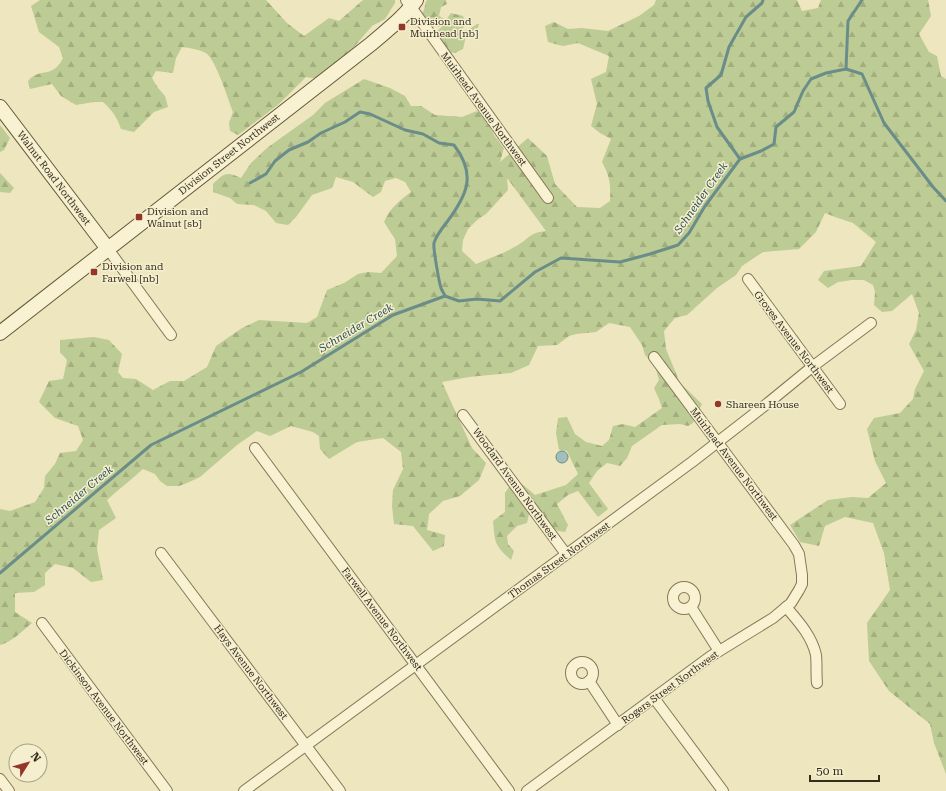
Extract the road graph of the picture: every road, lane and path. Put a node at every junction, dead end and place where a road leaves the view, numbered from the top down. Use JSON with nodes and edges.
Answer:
{"nodes":[{"id":1,"x":411,"y":2,"type":"edge"},
{"id":2,"x":0,"y":107,"type":"edge"},
{"id":3,"x":548,"y":198,"type":"dead end"},
{"id":4,"x":108,"y":249,"type":"junction"},
{"id":5,"x":748,"y":279,"type":"dead end"},
{"id":6,"x":871,"y":323,"type":"dead end"},
{"id":7,"x":0,"y":333,"type":"edge"},
{"id":8,"x":171,"y":335,"type":"dead end"},
{"id":9,"x":654,"y":357,"type":"dead end"},
{"id":10,"x":812,"y":367,"type":"junction"},
{"id":11,"x":840,"y":404,"type":"dead end"},
{"id":12,"x":463,"y":414,"type":"dead end"},
{"id":13,"x":718,"y":442,"type":"junction"},
{"id":14,"x":255,"y":448,"type":"dead end"},
{"id":15,"x":161,"y":553,"type":"dead end"},
{"id":16,"x":566,"y":554,"type":"junction"},
{"id":17,"x":802,"y":575,"type":"joint"},
{"id":18,"x":691,"y":607,"type":"dead end"},
{"id":19,"x":786,"y":607,"type":"junction"},
{"id":20,"x":42,"y":623,"type":"dead end"},
{"id":21,"x":719,"y":651,"type":"junction"},
{"id":22,"x":416,"y":665,"type":"junction"},
{"id":23,"x":588,"y":681,"type":"dead end"},
{"id":24,"x":817,"y":683,"type":"dead end"},
{"id":25,"x":654,"y":698,"type":"junction"},
{"id":26,"x":618,"y":725,"type":"junction"},
{"id":27,"x":306,"y":746,"type":"junction"},
{"id":28,"x":0,"y":779,"type":"edge"},
{"id":29,"x":9,"y":791,"type":"edge"},
{"id":30,"x":167,"y":791,"type":"edge"},
{"id":31,"x":244,"y":791,"type":"edge"},
{"id":32,"x":340,"y":791,"type":"edge"},
{"id":33,"x":509,"y":791,"type":"edge"},
{"id":34,"x":527,"y":791,"type":"edge"},
{"id":35,"x":723,"y":791,"type":"edge"}],
"edges":[{"from":1,"to":3,"type":"street","name":"Muirhead Avenue Northwest"},
{"from":1,"to":4,"type":"street","name":"Division Street Northwest"},
{"from":2,"to":4,"type":"street","name":"Walnut Road Northwest"},
{"from":4,"to":7,"type":"street","name":"Division Street Northwest"},
{"from":4,"to":8,"type":"street"},
{"from":5,"to":10,"type":"street","name":"Groves Avenue Northwest"},
{"from":6,"to":10,"type":"street","name":"Thomas Street Northwest"},
{"from":9,"to":13,"type":"street","name":"Muirhead Avenue Northwest"},
{"from":10,"to":11,"type":"street","name":"Groves Avenue Northwest"},
{"from":10,"to":13,"type":"street","name":"Thomas Street Northwest"},
{"from":12,"to":16,"type":"street","name":"Woodard Avenue Northwest"},
{"from":13,"to":16,"type":"street","name":"Thomas Street Northwest"},
{"from":13,"to":17,"type":"street","name":"Muirhead Avenue Northwest"},
{"from":14,"to":22,"type":"street","name":"Farwell Avenue Northwest"},
{"from":15,"to":27,"type":"street","name":"Hays Avenue Northwest"},
{"from":16,"to":22,"type":"street","name":"Thomas Street Northwest"},
{"from":17,"to":19,"type":"street","name":"Rogers Street Northwest"},
{"from":18,"to":21,"type":"street"},
{"from":19,"to":21,"type":"street","name":"Rogers Street Northwest"},
{"from":19,"to":24,"type":"street"},
{"from":20,"to":30,"type":"street","name":"Dickinson Avenue Northwest"},
{"from":21,"to":25,"type":"street","name":"Rogers Street Northwest"},
{"from":22,"to":27,"type":"street","name":"Thomas Street Northwest"},
{"from":22,"to":33,"type":"street","name":"Farwell Avenue Northwest"},
{"from":23,"to":26,"type":"street"},
{"from":25,"to":26,"type":"street","name":"Rogers Street Northwest"},
{"from":25,"to":35,"type":"street"},
{"from":26,"to":34,"type":"street","name":"Rogers Street Northwest"},
{"from":27,"to":31,"type":"street","name":"Thomas Street Northwest"},
{"from":27,"to":32,"type":"street","name":"Hays Avenue Northwest"},
{"from":28,"to":29,"type":"street"}]}
